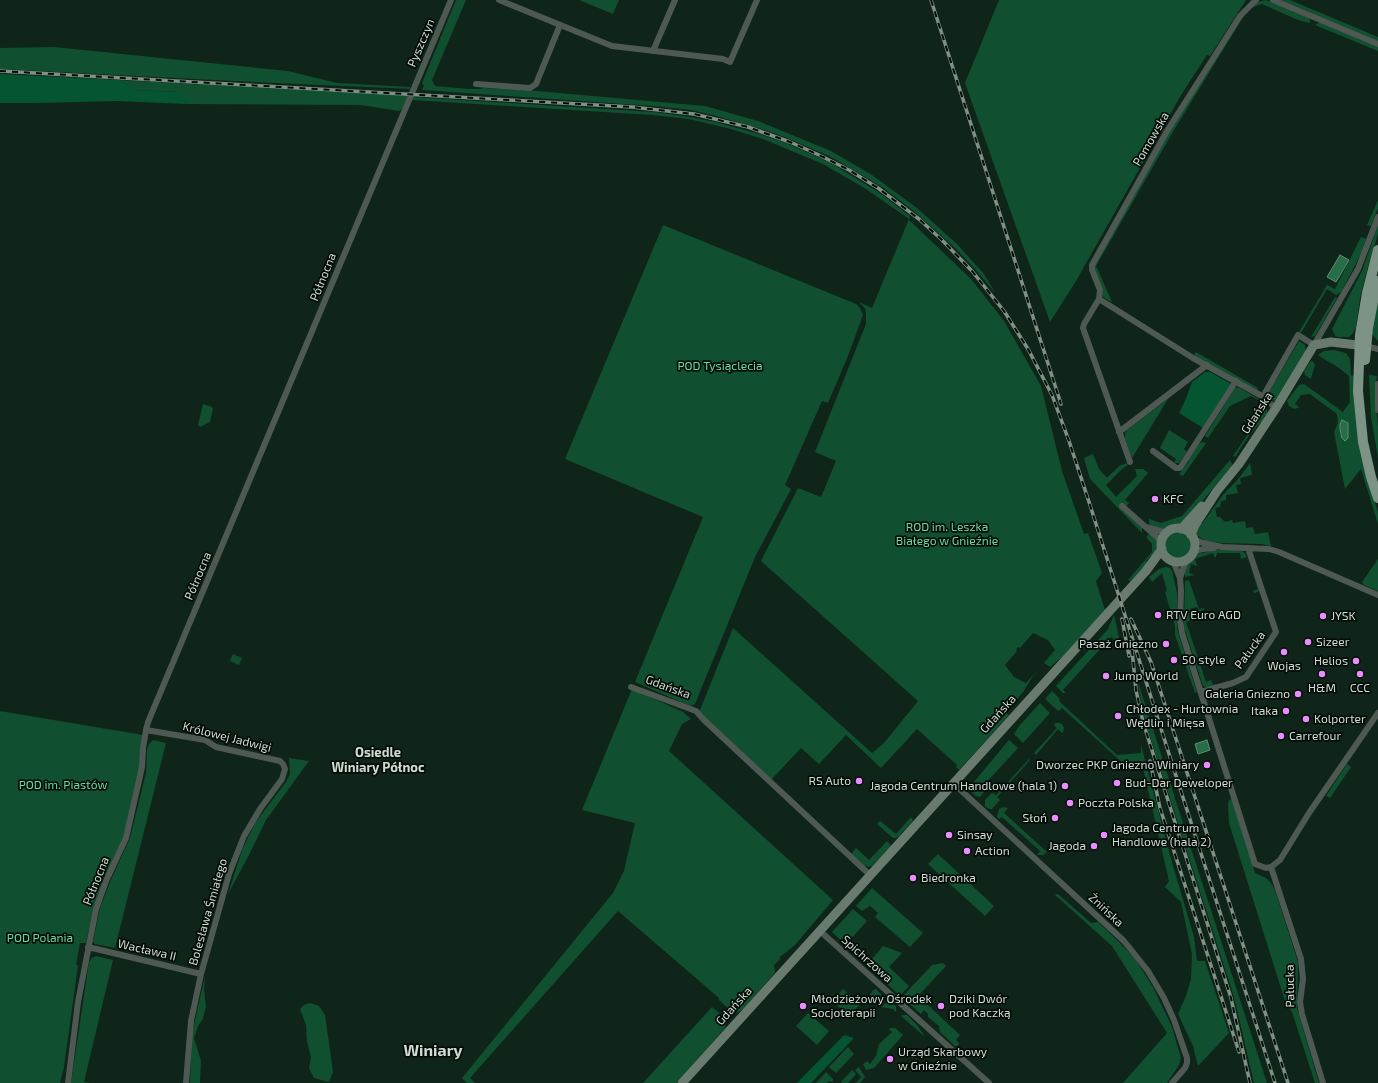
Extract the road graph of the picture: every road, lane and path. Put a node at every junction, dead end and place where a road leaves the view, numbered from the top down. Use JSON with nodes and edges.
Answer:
{"nodes":[{"id":1,"x":451,"y":0,"type":"edge"},
{"id":2,"x":499,"y":0,"type":"edge"},
{"id":3,"x":675,"y":0,"type":"edge"},
{"id":4,"x":757,"y":0,"type":"edge"},
{"id":5,"x":1256,"y":0,"type":"edge"},
{"id":6,"x":1273,"y":0,"type":"edge"},
{"id":7,"x":560,"y":25,"type":"junction"},
{"id":8,"x":1378,"y":44,"type":"edge"},
{"id":9,"x":653,"y":51,"type":"junction"},
{"id":10,"x":476,"y":84,"type":"dead end"},
{"id":11,"x":411,"y":94,"type":"joint"},
{"id":12,"x":1378,"y":217,"type":"edge"},
{"id":13,"x":1378,"y":250,"type":"edge"},
{"id":14,"x":1378,"y":275,"type":"edge"},
{"id":15,"x":1099,"y":299,"type":"junction"},
{"id":16,"x":1314,"y":345,"type":"junction"},
{"id":17,"x":1363,"y":345,"type":"junction"},
{"id":18,"x":1378,"y":349,"type":"edge"},
{"id":19,"x":1206,"y":365,"type":"junction"},
{"id":20,"x":1236,"y":381,"type":"junction"},
{"id":21,"x":1378,"y":384,"type":"edge"},
{"id":22,"x":1268,"y":401,"type":"junction"},
{"id":23,"x":1276,"y":408,"type":"junction"},
{"id":24,"x":1378,"y":410,"type":"edge"},
{"id":25,"x":1119,"y":432,"type":"junction"},
{"id":26,"x":1153,"y":451,"type":"dead end"},
{"id":27,"x":1130,"y":462,"type":"dead end"},
{"id":28,"x":1378,"y":476,"type":"edge"},
{"id":29,"x":1217,"y":491,"type":"junction"},
{"id":30,"x":1378,"y":498,"type":"edge"},
{"id":31,"x":1122,"y":506,"type":"dead end"},
{"id":32,"x":1145,"y":526,"type":"junction"},
{"id":33,"x":1181,"y":529,"type":"junction"},
{"id":34,"x":1167,"y":533,"type":"junction"},
{"id":35,"x":1192,"y":537,"type":"junction"},
{"id":36,"x":1161,"y":546,"type":"junction"},
{"id":37,"x":1222,"y":547,"type":"junction"},
{"id":38,"x":1248,"y":548,"type":"junction"},
{"id":39,"x":1193,"y":552,"type":"junction"},
{"id":40,"x":1186,"y":560,"type":"junction"},
{"id":41,"x":1171,"y":561,"type":"junction"},
{"id":42,"x":1146,"y":571,"type":"junction"},
{"id":43,"x":1180,"y":578,"type":"junction"},
{"id":44,"x":1378,"y":595,"type":"edge"},
{"id":45,"x":632,"y":687,"type":"dead end"},
{"id":46,"x":1201,"y":692,"type":"junction"},
{"id":47,"x":1378,"y":713,"type":"edge"},
{"id":48,"x":146,"y":730,"type":"junction"},
{"id":49,"x":280,"y":761,"type":"joint"},
{"id":50,"x":953,"y":783,"type":"junction"},
{"id":51,"x":1271,"y":867,"type":"junction"},
{"id":52,"x":870,"y":875,"type":"junction"},
{"id":53,"x":820,"y":931,"type":"junction"},
{"id":54,"x":88,"y":947,"type":"junction"},
{"id":55,"x":201,"y":974,"type":"junction"},
{"id":56,"x":68,"y":1083,"type":"edge"},
{"id":57,"x":186,"y":1083,"type":"edge"},
{"id":58,"x":682,"y":1083,"type":"edge"},
{"id":59,"x":989,"y":1083,"type":"edge"},
{"id":60,"x":1172,"y":1083,"type":"edge"},
{"id":61,"x":1323,"y":1083,"type":"edge"}],
"edges":[{"from":1,"to":11,"type":"street","name":"Pyszczyn"},
{"from":2,"to":7,"type":"street"},
{"from":3,"to":9,"type":"street"},
{"from":4,"to":9,"type":"street"},
{"from":5,"to":15,"type":"street","name":"Pomowska"},
{"from":6,"to":8,"type":"street"},
{"from":7,"to":9,"type":"street"},
{"from":7,"to":10,"type":"street"},
{"from":11,"to":48,"type":"street","name":"Północna"},
{"from":12,"to":16,"type":"street","name":"Gdańska"},
{"from":13,"to":17,"type":"main road"},
{"from":14,"to":17,"type":"main road"},
{"from":15,"to":19,"type":"street"},
{"from":15,"to":25,"type":"street"},
{"from":16,"to":17,"type":"street"},
{"from":16,"to":22,"type":"street"},
{"from":16,"to":23,"type":"street","name":"Gdańska"},
{"from":17,"to":18,"type":"street"},
{"from":17,"to":28,"type":"main road"},
{"from":17,"to":30,"type":"main road"},
{"from":19,"to":20,"type":"street"},
{"from":19,"to":25,"type":"street"},
{"from":20,"to":22,"type":"street"},
{"from":20,"to":26,"type":"street"},
{"from":21,"to":24,"type":"street"},
{"from":22,"to":23,"type":"street"},
{"from":23,"to":29,"type":"street","name":"Gdańska"},
{"from":25,"to":27,"type":"street"},
{"from":29,"to":33,"type":"street","name":"Gdańska"},
{"from":29,"to":35,"type":"street","name":"Gdańska"},
{"from":31,"to":32,"type":"street"},
{"from":32,"to":34,"type":"street"},
{"from":32,"to":36,"type":"street"},
{"from":33,"to":34,"type":"street"},
{"from":33,"to":35,"type":"street"},
{"from":34,"to":36,"type":"street"},
{"from":35,"to":37,"type":"street"},
{"from":35,"to":39,"type":"street"},
{"from":36,"to":41,"type":"street"},
{"from":36,"to":42,"type":"street","name":"Gdańska"},
{"from":37,"to":38,"type":"street"},
{"from":37,"to":39,"type":"street"},
{"from":38,"to":44,"type":"street"},
{"from":38,"to":46,"type":"street","name":"Pałucka"},
{"from":39,"to":40,"type":"street"},
{"from":40,"to":41,"type":"street"},
{"from":40,"to":43,"type":"street"},
{"from":41,"to":42,"type":"street","name":"Gdańska"},
{"from":41,"to":43,"type":"street"},
{"from":42,"to":50,"type":"street","name":"Gdańska"},
{"from":43,"to":46,"type":"street"},
{"from":45,"to":52,"type":"street","name":"Gdańska"},
{"from":46,"to":51,"type":"street"},
{"from":47,"to":51,"type":"street"},
{"from":48,"to":49,"type":"street","name":"Królowej Jadwigi"},
{"from":48,"to":54,"type":"street","name":"Północna"},
{"from":49,"to":55,"type":"street","name":"Bolesława Śmiałego"},
{"from":50,"to":52,"type":"street","name":"Gdańska"},
{"from":50,"to":60,"type":"street","name":"Żnińska"},
{"from":51,"to":61,"type":"street","name":"Pałucka"},
{"from":52,"to":53,"type":"street","name":"Gdańska"},
{"from":53,"to":58,"type":"street","name":"Gdańska"},
{"from":53,"to":59,"type":"street","name":"Spichrzowa"},
{"from":54,"to":55,"type":"street","name":"Wacława II"},
{"from":54,"to":56,"type":"street","name":"Północna"},
{"from":55,"to":57,"type":"street","name":"Bolesława Śmiałego"}]}
